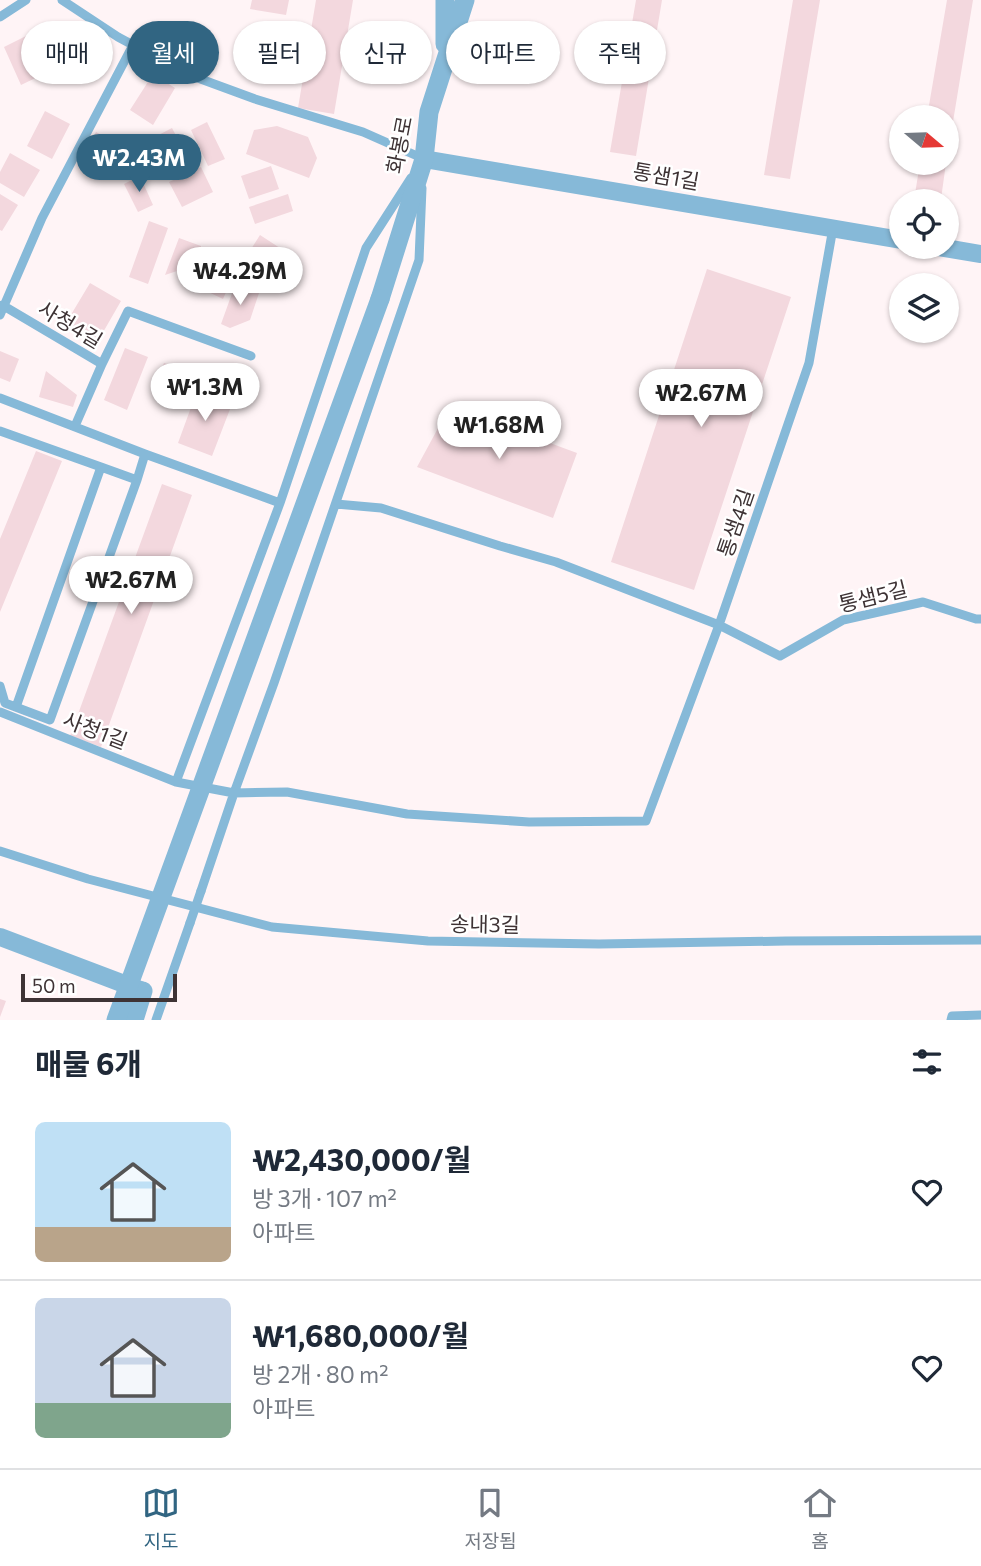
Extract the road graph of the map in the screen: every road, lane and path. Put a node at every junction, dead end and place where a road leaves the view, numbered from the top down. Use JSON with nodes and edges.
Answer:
{"nodes":[{"id":1,"x":26,"y":0,"type":"edge"},
{"id":2,"x":62,"y":0,"type":"edge"},
{"id":3,"x":445,"y":0,"type":"edge"},
{"id":4,"x":467,"y":0,"type":"edge"},
{"id":5,"x":0,"y":17,"type":"edge"},
{"id":6,"x":459,"y":21,"type":"edge"},
{"id":7,"x":127,"y":42,"type":"edge"},
{"id":8,"x":127,"y":55,"type":"edge"},
{"id":9,"x":446,"y":62,"type":"joint"},
{"id":10,"x":214,"y":84,"type":"edge"},
{"id":11,"x":424,"y":159,"type":"junction"},
{"id":12,"x":834,"y":228,"type":"junction"},
{"id":13,"x":889,"y":238,"type":"edge"},
{"id":14,"x":959,"y":250,"type":"edge"},
{"id":15,"x":981,"y":254,"type":"edge"},
{"id":16,"x":2,"y":305,"type":"edge"},
{"id":17,"x":0,"y":315,"type":"edge"},
{"id":18,"x":251,"y":356,"type":"dead end"},
{"id":19,"x":102,"y":365,"type":"junction"},
{"id":20,"x":0,"y":398,"type":"edge"},
{"id":21,"x":75,"y":426,"type":"junction"},
{"id":22,"x":0,"y":431,"type":"edge"},
{"id":23,"x":145,"y":454,"type":"junction"},
{"id":24,"x":101,"y":467,"type":"junction"},
{"id":25,"x":137,"y":480,"type":"junction"},
{"id":26,"x":279,"y":503,"type":"junction"},
{"id":27,"x":336,"y":504,"type":"junction"},
{"id":28,"x":981,"y":619,"type":"edge"},
{"id":29,"x":719,"y":625,"type":"junction"},
{"id":30,"x":0,"y":686,"type":"edge"},
{"id":31,"x":16,"y":707,"type":"junction"},
{"id":32,"x":0,"y":712,"type":"edge"},
{"id":33,"x":176,"y":782,"type":"junction"},
{"id":34,"x":234,"y":793,"type":"junction"},
{"id":35,"x":646,"y":821,"type":"joint"},
{"id":36,"x":0,"y":851,"type":"edge"},
{"id":37,"x":0,"y":937,"type":"edge"},
{"id":38,"x":981,"y":940,"type":"edge"},
{"id":39,"x":143,"y":991,"type":"joint"},
{"id":40,"x":981,"y":1015,"type":"edge"},
{"id":41,"x":952,"y":1018,"type":"edge"},
{"id":42,"x":116,"y":1020,"type":"edge"},
{"id":43,"x":134,"y":1020,"type":"edge"},
{"id":44,"x":156,"y":1020,"type":"edge"}],
"edges":[{"from":1,"to":5,"type":"lane"},
{"from":2,"to":7,"type":"lane"},
{"from":3,"to":9,"type":"street"},
{"from":4,"to":6,"type":"street","name":"화봉로"},
{"from":8,"to":16,"type":"lane"},
{"from":9,"to":11,"type":"street","name":"화봉로"},
{"from":10,"to":11,"type":"lane"},
{"from":11,"to":12,"type":"street","name":"통샘1길"},
{"from":11,"to":26,"type":"lane"},
{"from":11,"to":27,"type":"lane"},
{"from":11,"to":42,"type":"street","name":"화봉로","bridge":true},
{"from":12,"to":13,"type":"street","name":"통샘1길"},
{"from":12,"to":29,"type":"lane","name":"통샘4길"},
{"from":14,"to":15,"type":"street"},
{"from":16,"to":17,"type":"lane"},
{"from":16,"to":19,"type":"lane","name":"사청4길"},
{"from":18,"to":19,"type":"lane","name":"사청4길"},
{"from":19,"to":21,"type":"lane"},
{"from":20,"to":21,"type":"lane"},
{"from":21,"to":23,"type":"lane"},
{"from":22,"to":24,"type":"lane"},
{"from":23,"to":25,"type":"lane"},
{"from":23,"to":26,"type":"lane"},
{"from":24,"to":25,"type":"lane"},
{"from":24,"to":31,"type":"lane"},
{"from":25,"to":31,"type":"lane"},
{"from":26,"to":33,"type":"lane"},
{"from":27,"to":29,"type":"lane"},
{"from":27,"to":34,"type":"lane"},
{"from":28,"to":29,"type":"lane","name":"통샘5길"},
{"from":29,"to":35,"type":"lane","name":"통샘4길"},
{"from":30,"to":31,"type":"lane"},
{"from":32,"to":33,"type":"lane","name":"사청1길"},
{"from":33,"to":34,"type":"lane","name":"사청1길"},
{"from":34,"to":35,"type":"lane","name":"사청1길"},
{"from":34,"to":44,"type":"lane","bridge":true},
{"from":36,"to":38,"type":"lane","name":"송내3길"},
{"from":37,"to":39,"type":"street"},
{"from":39,"to":43,"type":"street"},
{"from":40,"to":41,"type":"lane"}]}
